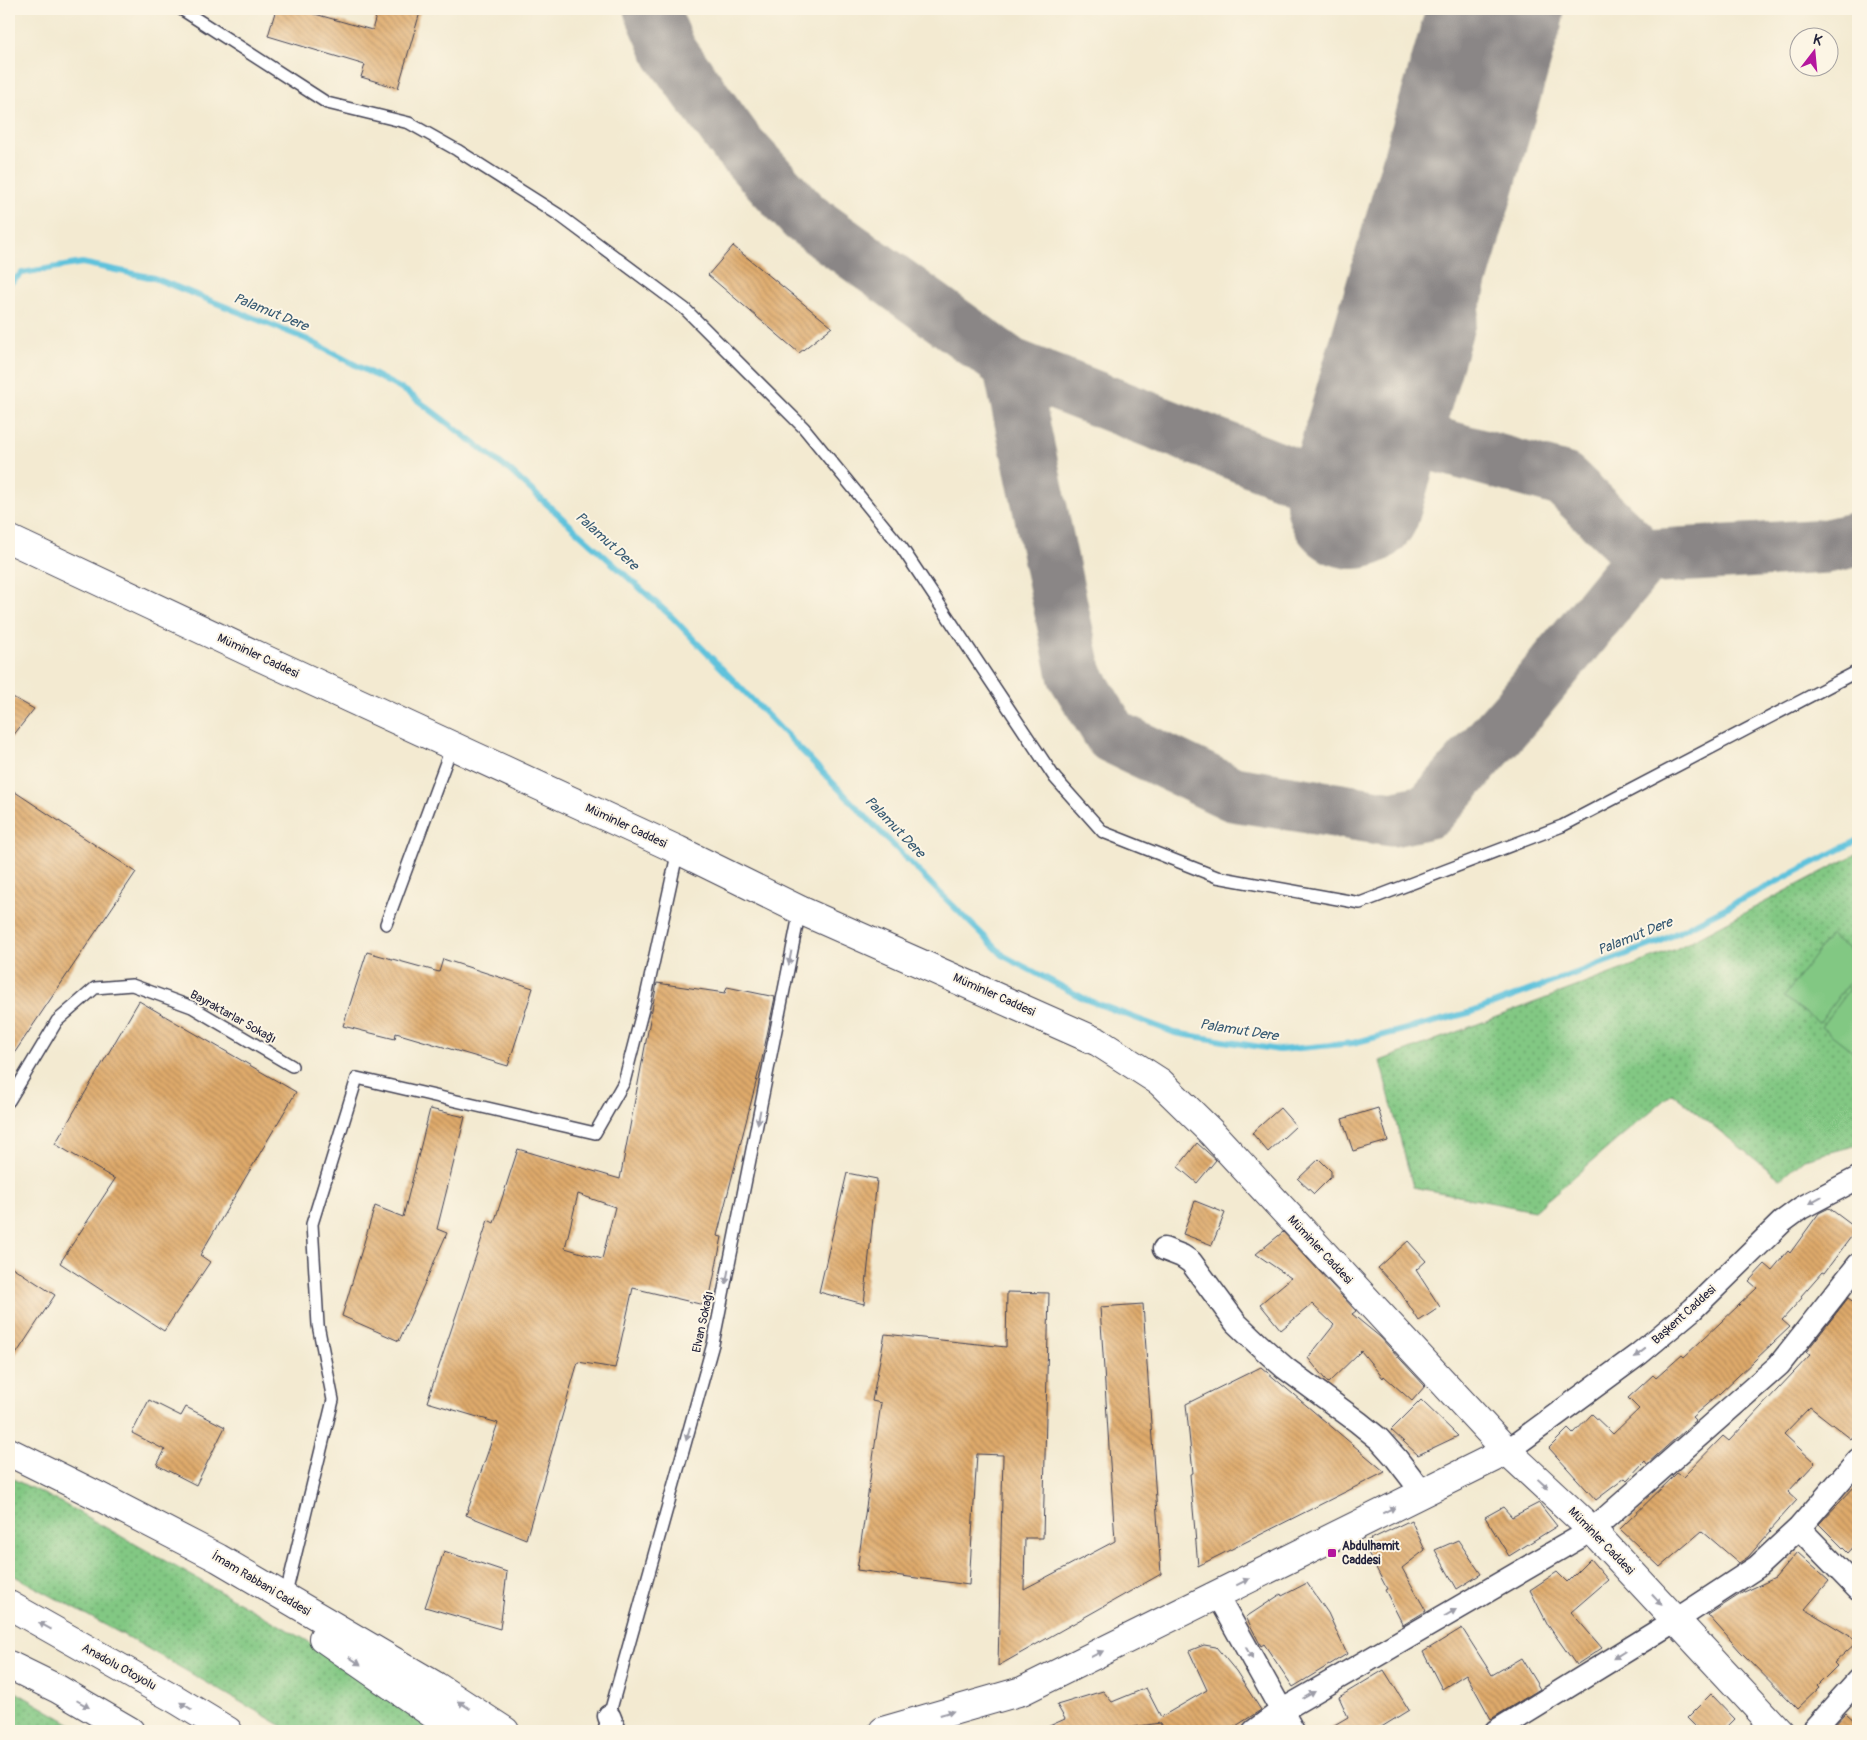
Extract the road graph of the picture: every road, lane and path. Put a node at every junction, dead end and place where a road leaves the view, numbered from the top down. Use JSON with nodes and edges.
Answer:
{"nodes":[{"id":1,"x":181,"y":9,"type":"edge"},
{"id":2,"x":9,"y":539,"type":"edge"},
{"id":3,"x":1858,"y":671,"type":"edge"},
{"id":4,"x":452,"y":746,"type":"junction"},
{"id":5,"x":678,"y":850,"type":"junction"},
{"id":6,"x":800,"y":910,"type":"junction"},
{"id":7,"x":386,"y":924,"type":"dead end"},
{"id":8,"x":292,"y":1066,"type":"dead end"},
{"id":9,"x":9,"y":1100,"type":"edge"},
{"id":10,"x":1858,"y":1178,"type":"edge"},
{"id":11,"x":1164,"y":1249,"type":"dead end"},
{"id":12,"x":1857,"y":1270,"type":"edge"},
{"id":13,"x":1507,"y":1451,"type":"junction"},
{"id":14,"x":9,"y":1452,"type":"edge"},
{"id":15,"x":1858,"y":1460,"type":"edge"},
{"id":16,"x":1423,"y":1493,"type":"junction"},
{"id":17,"x":1799,"y":1528,"type":"junction"},
{"id":18,"x":1592,"y":1530,"type":"junction"},
{"id":19,"x":218,"y":1558,"type":"junction"},
{"id":20,"x":1858,"y":1589,"type":"edge"},
{"id":21,"x":1217,"y":1595,"type":"junction"},
{"id":22,"x":285,"y":1598,"type":"junction"},
{"id":23,"x":9,"y":1605,"type":"edge"},
{"id":24,"x":1676,"y":1620,"type":"junction"},
{"id":25,"x":9,"y":1667,"type":"edge"},
{"id":26,"x":1854,"y":1691,"type":"edge"},
{"id":27,"x":1281,"y":1711,"type":"junction"},
{"id":28,"x":609,"y":1726,"type":"edge"},
{"id":29,"x":130,"y":1731,"type":"edge"},
{"id":30,"x":228,"y":1731,"type":"edge"},
{"id":31,"x":457,"y":1731,"type":"edge"},
{"id":32,"x":505,"y":1731,"type":"edge"},
{"id":33,"x":883,"y":1731,"type":"edge"},
{"id":34,"x":1254,"y":1731,"type":"edge"},
{"id":35,"x":1293,"y":1731,"type":"edge"},
{"id":36,"x":1496,"y":1731,"type":"edge"},
{"id":37,"x":1779,"y":1731,"type":"edge"},
{"id":38,"x":1812,"y":1731,"type":"edge"}],
"edges":[{"from":1,"to":3,"type":"lane"},
{"from":2,"to":4,"type":"main road","name":"Müminler Caddesi"},
{"from":4,"to":5,"type":"main road","name":"Müminler Caddesi"},
{"from":4,"to":7,"type":"lane"},
{"from":5,"to":6,"type":"main road","name":"Müminler Caddesi"},
{"from":5,"to":22,"type":"lane"},
{"from":6,"to":13,"type":"main road","name":"Müminler Caddesi"},
{"from":6,"to":28,"type":"lane","name":"Elvan Sokağı","one_way":true},
{"from":8,"to":9,"type":"lane","name":"Bayraktarlar Sokağı"},
{"from":10,"to":13,"type":"street","name":"Başkent Caddesi","one_way":true},
{"from":11,"to":16,"type":"street"},
{"from":12,"to":18,"type":"street"},
{"from":13,"to":16,"type":"main road"},
{"from":13,"to":18,"type":"main road","name":"Müminler Caddesi","one_way":true},
{"from":14,"to":19,"type":"main road","name":"İmam Rabbani Caddesi"},
{"from":15,"to":17,"type":"street"},
{"from":21,"to":16,"type":"main road","one_way":true},
{"from":17,"to":20,"type":"street"},
{"from":17,"to":24,"type":"street"},
{"from":18,"to":24,"type":"main road","name":"Müminler Caddesi","one_way":true},
{"from":27,"to":18,"type":"street","one_way":true},
{"from":19,"to":22,"type":"main road","name":"İmam Rabbani Caddesi"},
{"from":19,"to":31,"type":"main road","one_way":true},
{"from":21,"to":27,"type":"street","one_way":true},
{"from":33,"to":21,"type":"main road","one_way":true},
{"from":32,"to":22,"type":"main road","name":"İmam Rabbani Caddesi","one_way":true},
{"from":30,"to":23,"type":"main road","name":"Anadolu Otoyolu","one_way":true},
{"from":24,"to":36,"type":"street","one_way":true},
{"from":24,"to":37,"type":"main road","name":"Müminler Caddesi"},
{"from":25,"to":29,"type":"main road","one_way":true},
{"from":26,"to":38,"type":"street"},
{"from":27,"to":34,"type":"street"},
{"from":27,"to":35,"type":"street"}]}
